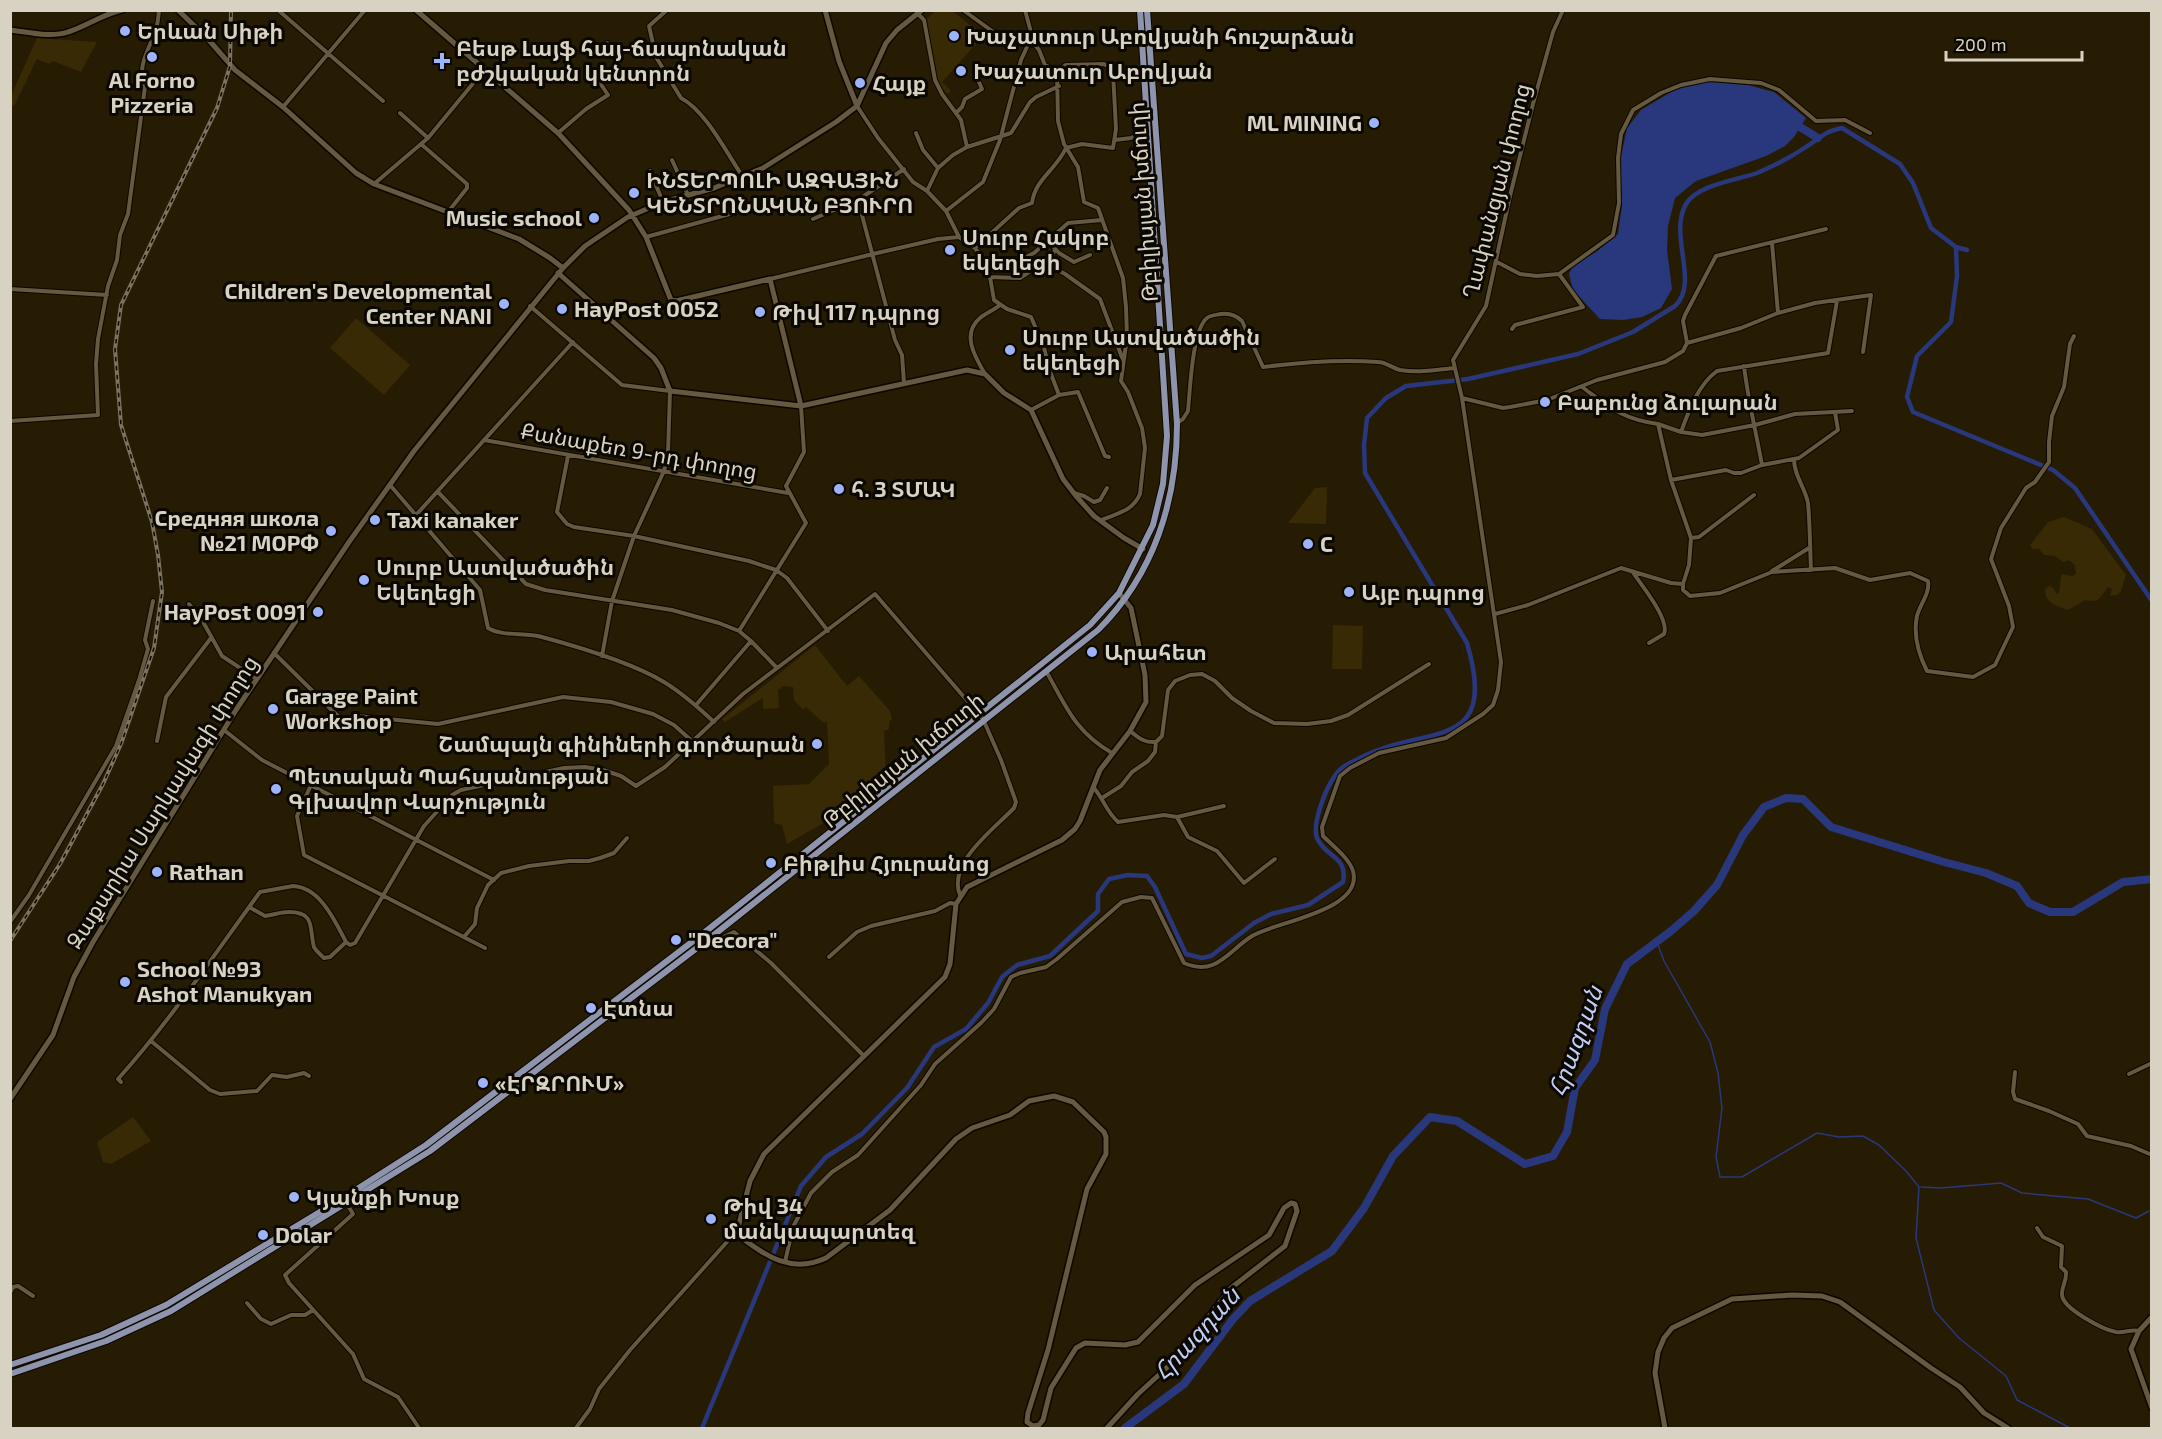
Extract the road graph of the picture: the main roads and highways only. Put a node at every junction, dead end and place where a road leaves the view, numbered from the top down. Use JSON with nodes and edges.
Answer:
{"nodes":[{"id":1,"x":1140,"y":10,"type":"edge"},
{"id":2,"x":1147,"y":10,"type":"edge"},
{"id":3,"x":1151,"y":110,"type":"junction"},
{"id":4,"x":1161,"y":205,"type":"junction"},
{"id":5,"x":1153,"y":206,"type":"junction"},
{"id":6,"x":981,"y":716,"type":"junction"},
{"id":7,"x":10,"y":1365,"type":"edge"},
{"id":8,"x":10,"y":1374,"type":"edge"}],
"edges":[{"from":1,"to":3,"type":"main road","name":"Թբիլիսյան խճուղի"},
{"from":2,"to":3,"type":"main road","name":"Թբիլիսյան խճուղի"},
{"from":3,"to":4,"type":"main road","name":"Թբիլիսյան խճուղի"},
{"from":3,"to":5,"type":"main road","name":"Թբիլիսյան խճուղի"},
{"from":4,"to":5,"type":"main road"},
{"from":4,"to":6,"type":"main road","name":"Թբիլիսյան խճուղի"},
{"from":5,"to":6,"type":"main road","name":"Թբիլիսյան խճուղի"},
{"from":6,"to":7,"type":"main road","name":"Թբիլիսյան խճուղի"},
{"from":6,"to":8,"type":"main road","name":"Թբիլիսյան խճուղի"}]}
